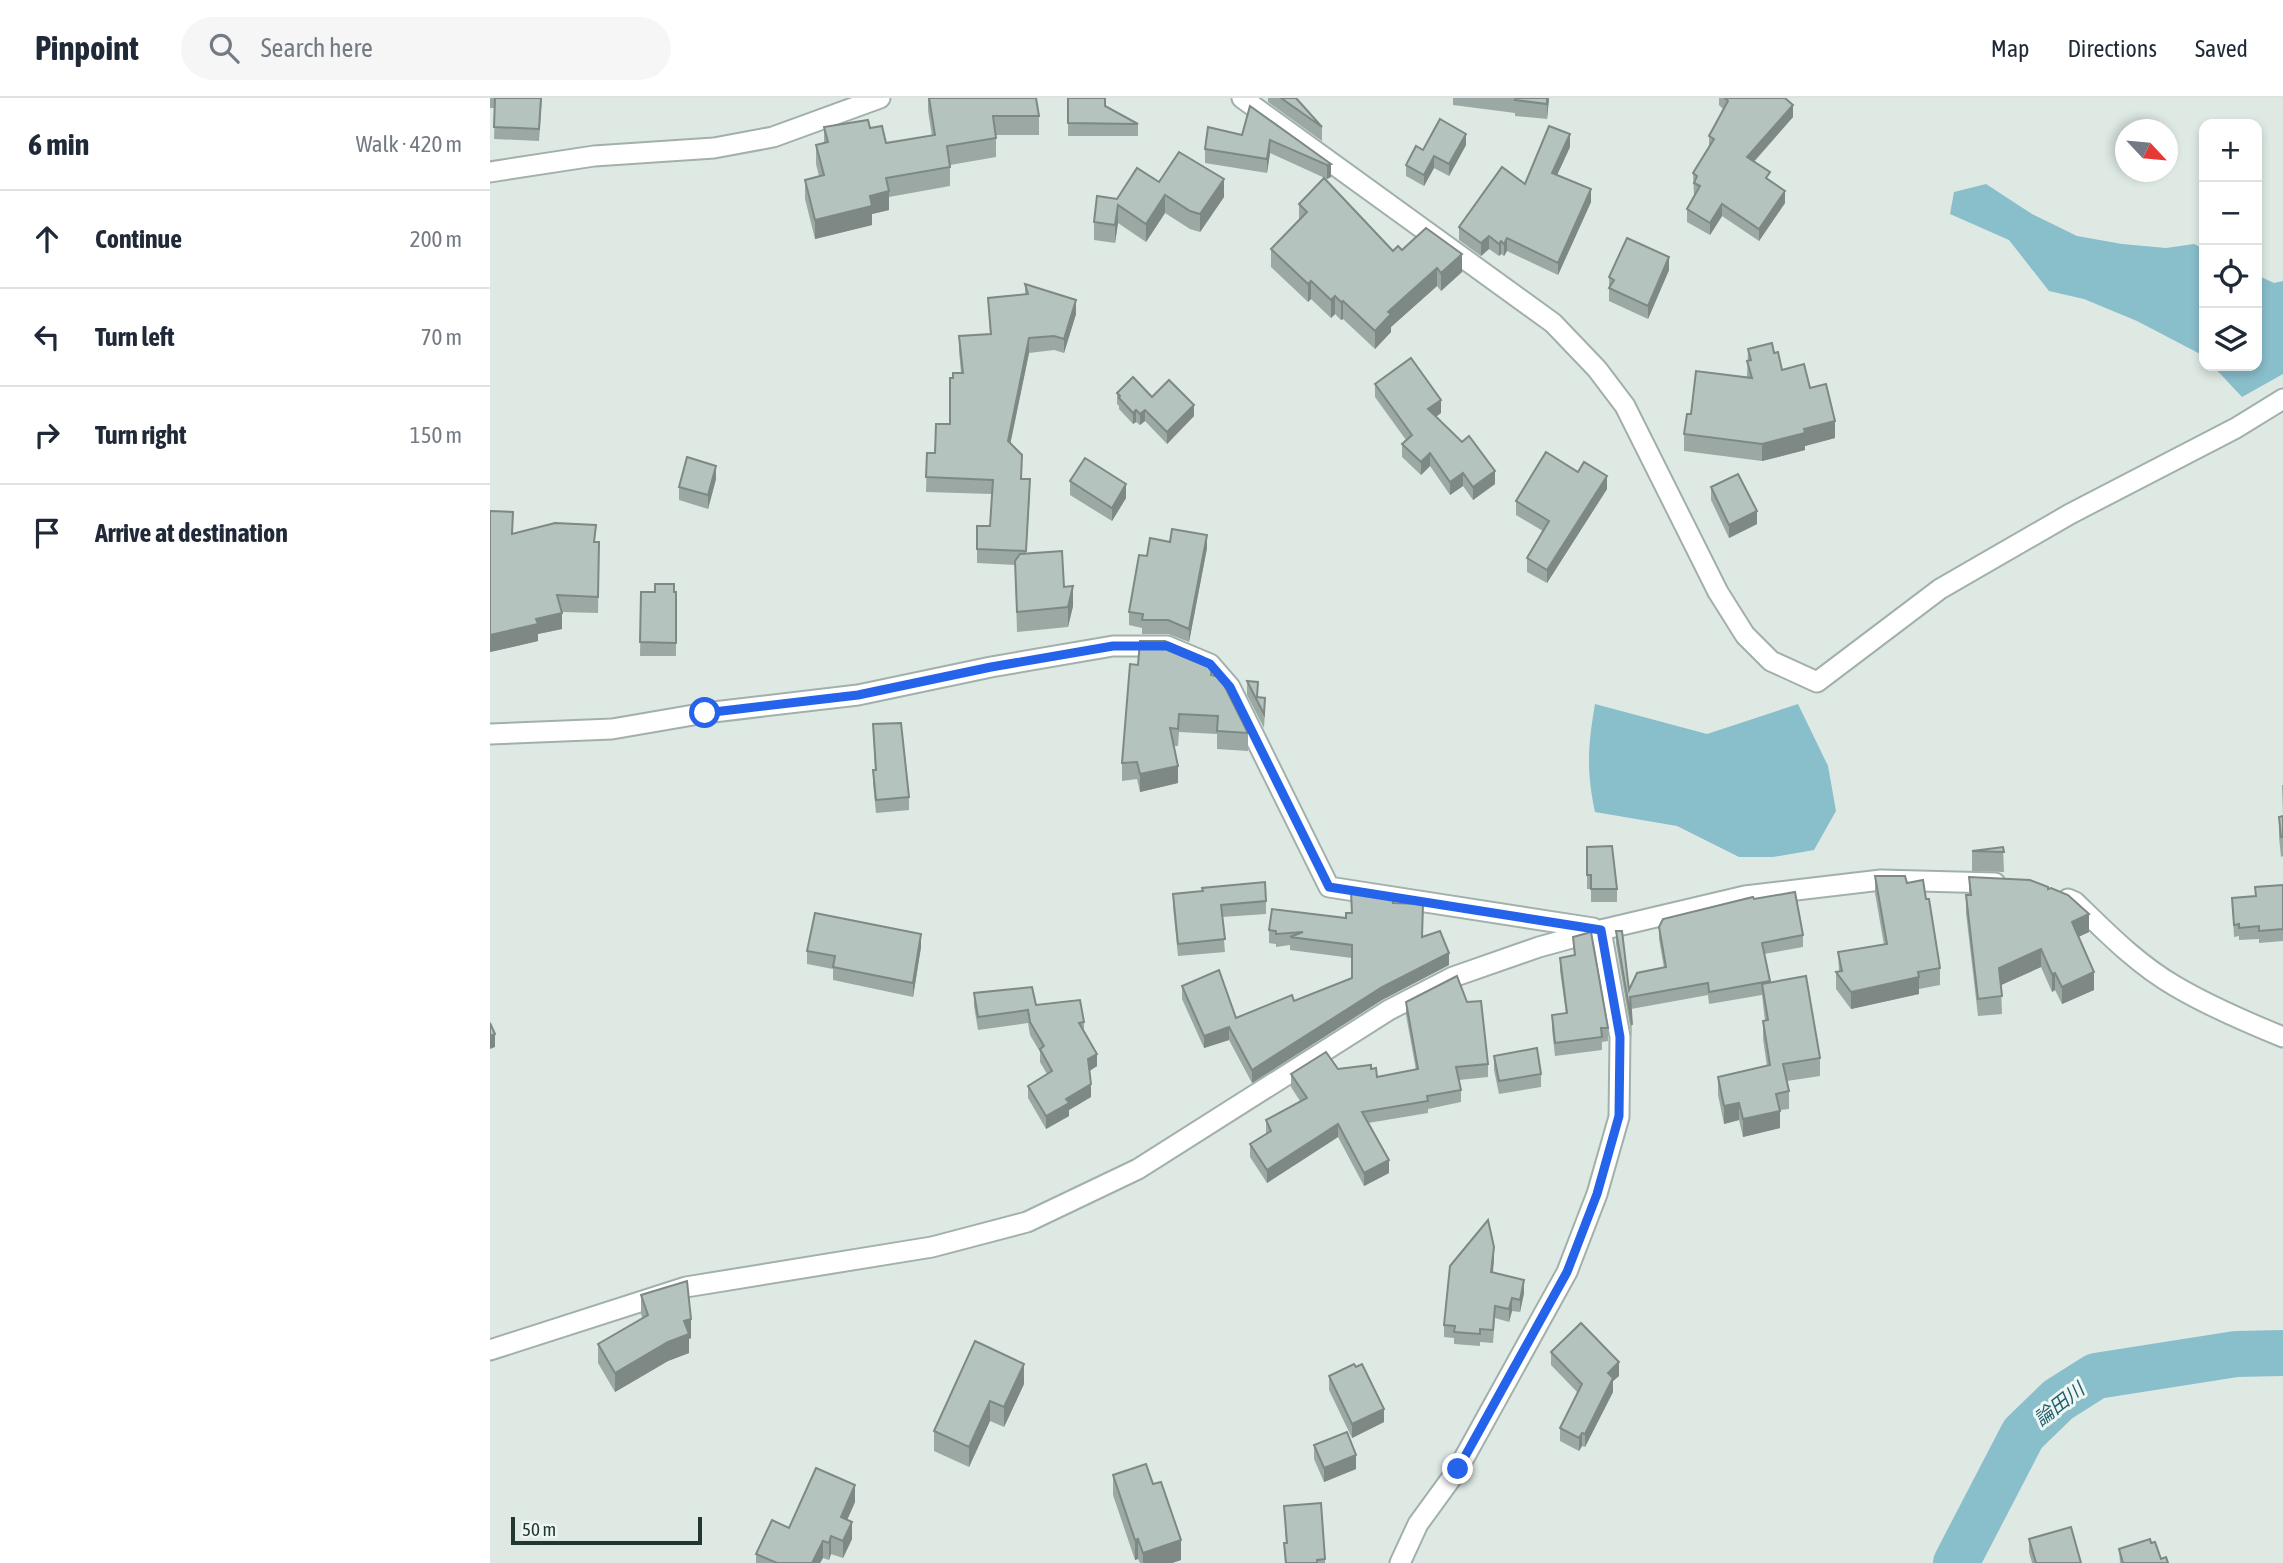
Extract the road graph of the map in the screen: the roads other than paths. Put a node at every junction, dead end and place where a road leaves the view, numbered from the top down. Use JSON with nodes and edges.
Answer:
{"nodes":[{"id":1,"x":880,"y":98,"type":"edge"},
{"id":2,"x":1242,"y":98,"type":"edge"},
{"id":3,"x":490,"y":172,"type":"edge"},
{"id":4,"x":2283,"y":399,"type":"edge"},
{"id":5,"x":490,"y":734,"type":"edge"},
{"id":6,"x":2019,"y":884,"type":"edge"},
{"id":7,"x":2054,"y":894,"type":"edge"},
{"id":8,"x":1601,"y":930,"type":"junction"},
{"id":9,"x":2283,"y":1037,"type":"edge"},
{"id":10,"x":490,"y":1350,"type":"edge"},
{"id":11,"x":1400,"y":1563,"type":"edge"}],
"edges":[{"from":1,"to":3,"type":"street"},
{"from":2,"to":4,"type":"street"},
{"from":5,"to":8,"type":"street"},
{"from":6,"to":8,"type":"street"},
{"from":7,"to":9,"type":"street"},
{"from":8,"to":10,"type":"street"},
{"from":8,"to":11,"type":"street"}]}
